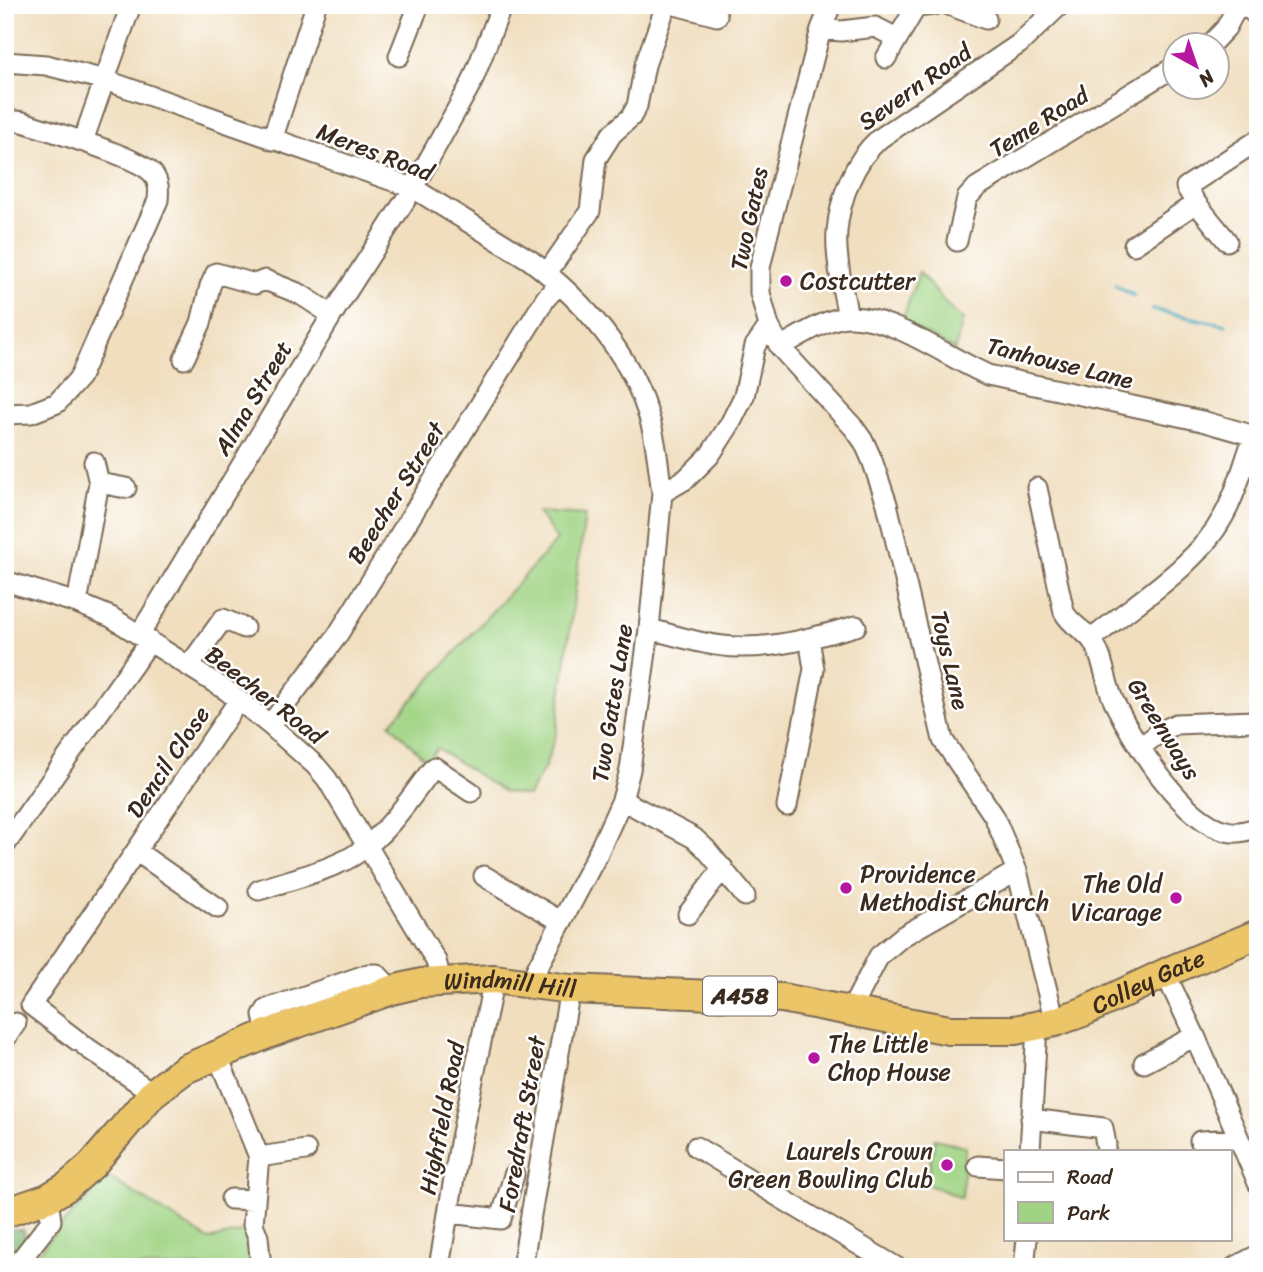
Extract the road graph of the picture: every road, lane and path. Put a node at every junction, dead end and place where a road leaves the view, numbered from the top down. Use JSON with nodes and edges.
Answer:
{"nodes":[{"id":1,"x":131,"y":5,"type":"edge"},
{"id":2,"x":316,"y":5,"type":"edge"},
{"id":3,"x":419,"y":5,"type":"edge"},
{"id":4,"x":502,"y":5,"type":"edge"},
{"id":5,"x":666,"y":5,"type":"edge"},
{"id":6,"x":675,"y":5,"type":"edge"},
{"id":7,"x":831,"y":5,"type":"edge"},
{"id":8,"x":934,"y":5,"type":"edge"},
{"id":9,"x":949,"y":5,"type":"edge"},
{"id":10,"x":1060,"y":5,"type":"edge"},
{"id":11,"x":1238,"y":5,"type":"edge"},
{"id":12,"x":1244,"y":5,"type":"edge"},
{"id":13,"x":717,"y":16,"type":"dead end"},
{"id":14,"x":1258,"y":16,"type":"edge"},
{"id":15,"x":986,"y":19,"type":"dead end"},
{"id":16,"x":821,"y":29,"type":"junction"},
{"id":17,"x":1222,"y":32,"type":"edge"},
{"id":18,"x":897,"y":38,"type":"junction"},
{"id":19,"x":399,"y":56,"type":"dead end"},
{"id":20,"x":886,"y":58,"type":"dead end"},
{"id":21,"x":5,"y":62,"type":"edge"},
{"id":22,"x":1162,"y":74,"type":"edge"},
{"id":23,"x":105,"y":80,"type":"junction"},
{"id":24,"x":5,"y":125,"type":"edge"},
{"id":25,"x":272,"y":139,"type":"junction"},
{"id":26,"x":1258,"y":139,"type":"edge"},
{"id":27,"x":83,"y":141,"type":"junction"},
{"id":28,"x":413,"y":188,"type":"junction"},
{"id":29,"x":1196,"y":203,"type":"junction"},
{"id":30,"x":957,"y":241,"type":"dead end"},
{"id":31,"x":1227,"y":241,"type":"dead end"},
{"id":32,"x":1134,"y":245,"type":"dead end"},
{"id":33,"x":553,"y":278,"type":"junction"},
{"id":34,"x":332,"y":315,"type":"junction"},
{"id":35,"x":848,"y":317,"type":"junction"},
{"id":36,"x":769,"y":326,"type":"junction"},
{"id":37,"x":780,"y":347,"type":"junction"},
{"id":38,"x":184,"y":359,"type":"dead end"},
{"id":39,"x":5,"y":414,"type":"edge"},
{"id":40,"x":1256,"y":436,"type":"edge"},
{"id":41,"x":94,"y":462,"type":"dead end"},
{"id":42,"x":99,"y":483,"type":"junction"},
{"id":43,"x":126,"y":488,"type":"dead end"},
{"id":44,"x":1037,"y":488,"type":"dead end"},
{"id":45,"x":662,"y":494,"type":"junction"},
{"id":46,"x":5,"y":581,"type":"edge"},
{"id":47,"x":77,"y":603,"type":"junction"},
{"id":48,"x":856,"y":626,"type":"dead end"},
{"id":49,"x":244,"y":628,"type":"dead end"},
{"id":50,"x":649,"y":629,"type":"junction"},
{"id":51,"x":145,"y":638,"type":"junction"},
{"id":52,"x":809,"y":638,"type":"junction"},
{"id":53,"x":1092,"y":639,"type":"junction"},
{"id":54,"x":189,"y":666,"type":"junction"},
{"id":55,"x":239,"y":700,"type":"junction"},
{"id":56,"x":1254,"y":721,"type":"dead end"},
{"id":57,"x":270,"y":725,"type":"junction"},
{"id":58,"x":1141,"y":747,"type":"junction"},
{"id":59,"x":471,"y":792,"type":"dead end"},
{"id":60,"x":622,"y":800,"type":"junction"},
{"id":61,"x":787,"y":806,"type":"dead end"},
{"id":62,"x":1258,"y":827,"type":"edge"},
{"id":63,"x":5,"y":845,"type":"edge"},
{"id":64,"x":368,"y":845,"type":"junction"},
{"id":65,"x":136,"y":851,"type":"junction"},
{"id":66,"x":723,"y":869,"type":"junction"},
{"id":67,"x":1017,"y":872,"type":"junction"},
{"id":68,"x":484,"y":876,"type":"dead end"},
{"id":69,"x":259,"y":890,"type":"dead end"},
{"id":70,"x":745,"y":896,"type":"dead end"},
{"id":71,"x":218,"y":908,"type":"dead end"},
{"id":72,"x":688,"y":914,"type":"dead end"},
{"id":73,"x":562,"y":922,"type":"junction"},
{"id":74,"x":1258,"y":934,"type":"edge"},
{"id":75,"x":1165,"y":973,"type":"junction"},
{"id":76,"x":494,"y":979,"type":"junction"},
{"id":77,"x":441,"y":980,"type":"junction"},
{"id":78,"x":534,"y":983,"type":"junction"},
{"id":79,"x":570,"y":989,"type":"junction"},
{"id":80,"x":851,"y":1010,"type":"junction"},
{"id":81,"x":1046,"y":1024,"type":"junction"},
{"id":82,"x":1195,"y":1036,"type":"junction"},
{"id":83,"x":217,"y":1054,"type":"junction"},
{"id":84,"x":1143,"y":1063,"type":"dead end"},
{"id":85,"x":153,"y":1093,"type":"junction"},
{"id":86,"x":1031,"y":1119,"type":"junction"},
{"id":87,"x":1108,"y":1128,"type":"dead end"},
{"id":88,"x":1239,"y":1139,"type":"junction"},
{"id":89,"x":1200,"y":1141,"type":"dead end"},
{"id":90,"x":696,"y":1147,"type":"dead end"},
{"id":91,"x":306,"y":1150,"type":"dead end"},
{"id":92,"x":1031,"y":1150,"type":"edge"},
{"id":93,"x":258,"y":1157,"type":"junction"},
{"id":94,"x":978,"y":1166,"type":"dead end"},
{"id":95,"x":1004,"y":1168,"type":"edge"},
{"id":96,"x":514,"y":1175,"type":"dead end"},
{"id":97,"x":1258,"y":1183,"type":"edge"},
{"id":98,"x":48,"y":1198,"type":"junction"},
{"id":99,"x":231,"y":1199,"type":"dead end"},
{"id":100,"x":254,"y":1200,"type":"junction"},
{"id":101,"x":5,"y":1213,"type":"edge"},
{"id":102,"x":449,"y":1213,"type":"junction"},
{"id":103,"x":1027,"y":1240,"type":"edge"},
{"id":104,"x":1258,"y":1255,"type":"edge"},
{"id":105,"x":15,"y":1267,"type":"edge"},
{"id":106,"x":261,"y":1267,"type":"edge"},
{"id":107,"x":439,"y":1267,"type":"edge"},
{"id":108,"x":522,"y":1267,"type":"edge"},
{"id":109,"x":895,"y":1267,"type":"edge"},
{"id":110,"x":1024,"y":1267,"type":"edge"},
{"id":111,"x":1235,"y":1267,"type":"edge"}],
"edges":[{"from":1,"to":23,"type":"street"},
{"from":2,"to":25,"type":"street"},
{"from":3,"to":19,"type":"street"},
{"from":4,"to":28,"type":"street","name":"Alma Street"},
{"from":5,"to":33,"type":"street","name":"Beecher Street"},
{"from":6,"to":13,"type":"street"},
{"from":7,"to":16,"type":"street","name":"Two Gates"},
{"from":8,"to":18,"type":"street"},
{"from":9,"to":15,"type":"street"},
{"from":10,"to":35,"type":"street","name":"Severn Road"},
{"from":11,"to":17,"type":"street"},
{"from":12,"to":14,"type":"street"},
{"from":16,"to":18,"type":"street"},
{"from":16,"to":36,"type":"street","name":"Two Gates"},
{"from":18,"to":20,"type":"street"},
{"from":21,"to":23,"type":"street","name":"Meres Road"},
{"from":22,"to":30,"type":"street","name":"Teme Road"},
{"from":23,"to":25,"type":"street","name":"Meres Road"},
{"from":23,"to":27,"type":"street"},
{"from":24,"to":27,"type":"street"},
{"from":25,"to":28,"type":"street","name":"Meres Road"},
{"from":26,"to":29,"type":"street"},
{"from":27,"to":39,"type":"street"},
{"from":28,"to":33,"type":"street","name":"Meres Road"},
{"from":28,"to":34,"type":"street","name":"Alma Street"},
{"from":29,"to":31,"type":"street"},
{"from":29,"to":32,"type":"street"},
{"from":33,"to":45,"type":"street","name":"Meres Road"},
{"from":33,"to":57,"type":"street","name":"Beecher Street"},
{"from":34,"to":38,"type":"street"},
{"from":34,"to":51,"type":"street","name":"Alma Street"},
{"from":35,"to":37,"type":"street","name":"Tanhouse Lane"},
{"from":35,"to":40,"type":"street","name":"Tanhouse Lane"},
{"from":36,"to":37,"type":"street","name":"Toys Lane"},
{"from":36,"to":45,"type":"street"},
{"from":37,"to":67,"type":"street","name":"Toys Lane"},
{"from":40,"to":53,"type":"street"},
{"from":41,"to":42,"type":"street"},
{"from":42,"to":43,"type":"street"},
{"from":42,"to":47,"type":"street"},
{"from":44,"to":53,"type":"street","name":"Greenways"},
{"from":45,"to":50,"type":"street","name":"Two Gates Lane"},
{"from":46,"to":47,"type":"street","name":"Beecher Road"},
{"from":47,"to":51,"type":"street","name":"Beecher Road"},
{"from":48,"to":52,"type":"street"},
{"from":49,"to":54,"type":"street"},
{"from":50,"to":52,"type":"street"},
{"from":50,"to":60,"type":"street","name":"Two Gates Lane"},
{"from":51,"to":54,"type":"street","name":"Beecher Road"},
{"from":51,"to":63,"type":"street","name":"Alma Street"},
{"from":52,"to":61,"type":"street"},
{"from":53,"to":58,"type":"street","name":"Greenways"},
{"from":54,"to":55,"type":"street","name":"Beecher Road"},
{"from":55,"to":57,"type":"street","name":"Beecher Road"},
{"from":55,"to":65,"type":"street","name":"Dencil Close"},
{"from":56,"to":58,"type":"street"},
{"from":57,"to":64,"type":"street","name":"Beecher Road"},
{"from":58,"to":62,"type":"street","name":"Greenways"},
{"from":59,"to":64,"type":"street"},
{"from":60,"to":66,"type":"street"},
{"from":60,"to":73,"type":"street","name":"Two Gates Lane"},
{"from":64,"to":69,"type":"street"},
{"from":64,"to":77,"type":"street","name":"Beecher Road"},
{"from":65,"to":71,"type":"street","name":"Dencil Close"},
{"from":65,"to":85,"type":"street","name":"Dencil Close"},
{"from":66,"to":70,"type":"street"},
{"from":66,"to":72,"type":"street"},
{"from":67,"to":80,"type":"street"},
{"from":67,"to":81,"type":"street","name":"Toys Lane"},
{"from":68,"to":73,"type":"street"},
{"from":73,"to":78,"type":"street","name":"Two Gates Lane"},
{"from":74,"to":75,"type":"highway","name":"Colley Gate","number":"A458"},
{"from":75,"to":81,"type":"highway","name":"Colley Gate","number":"A458"},
{"from":75,"to":82,"type":"street"},
{"from":76,"to":77,"type":"highway","name":"Windmill Hill","number":"A458"},
{"from":76,"to":78,"type":"highway","name":"Windmill Hill","number":"A458"},
{"from":76,"to":102,"type":"street","name":"Highfield Road"},
{"from":77,"to":83,"type":"highway","name":"Windmill Hill","number":"A458"},
{"from":78,"to":79,"type":"highway","name":"Windmill Hill","number":"A458"},
{"from":79,"to":80,"type":"highway","name":"Windmill Hill","number":"A458"},
{"from":79,"to":108,"type":"street","name":"Foredraft Street"},
{"from":80,"to":81,"type":"highway","name":"Windmill Hill","number":"A458"},
{"from":81,"to":86,"type":"street","name":"Toys Lane"},
{"from":82,"to":84,"type":"street"},
{"from":82,"to":88,"type":"street"},
{"from":83,"to":85,"type":"highway","name":"Windmill Hill","number":"A458"},
{"from":83,"to":93,"type":"street"},
{"from":85,"to":98,"type":"highway","name":"Windmill Hill","number":"A458"},
{"from":86,"to":87,"type":"street"},
{"from":86,"to":92,"type":"street","name":"Toys Lane"},
{"from":88,"to":89,"type":"street"},
{"from":88,"to":97,"type":"street"},
{"from":90,"to":109,"type":"street"},
{"from":91,"to":93,"type":"street"},
{"from":93,"to":100,"type":"street"},
{"from":94,"to":95,"type":"street"},
{"from":96,"to":102,"type":"street"},
{"from":98,"to":101,"type":"highway","number":"A458"},
{"from":98,"to":105,"type":"street"},
{"from":99,"to":100,"type":"street"},
{"from":100,"to":106,"type":"street"},
{"from":102,"to":107,"type":"street","name":"Highfield Road"},
{"from":103,"to":110,"type":"street"},
{"from":104,"to":111,"type":"street"}]}
